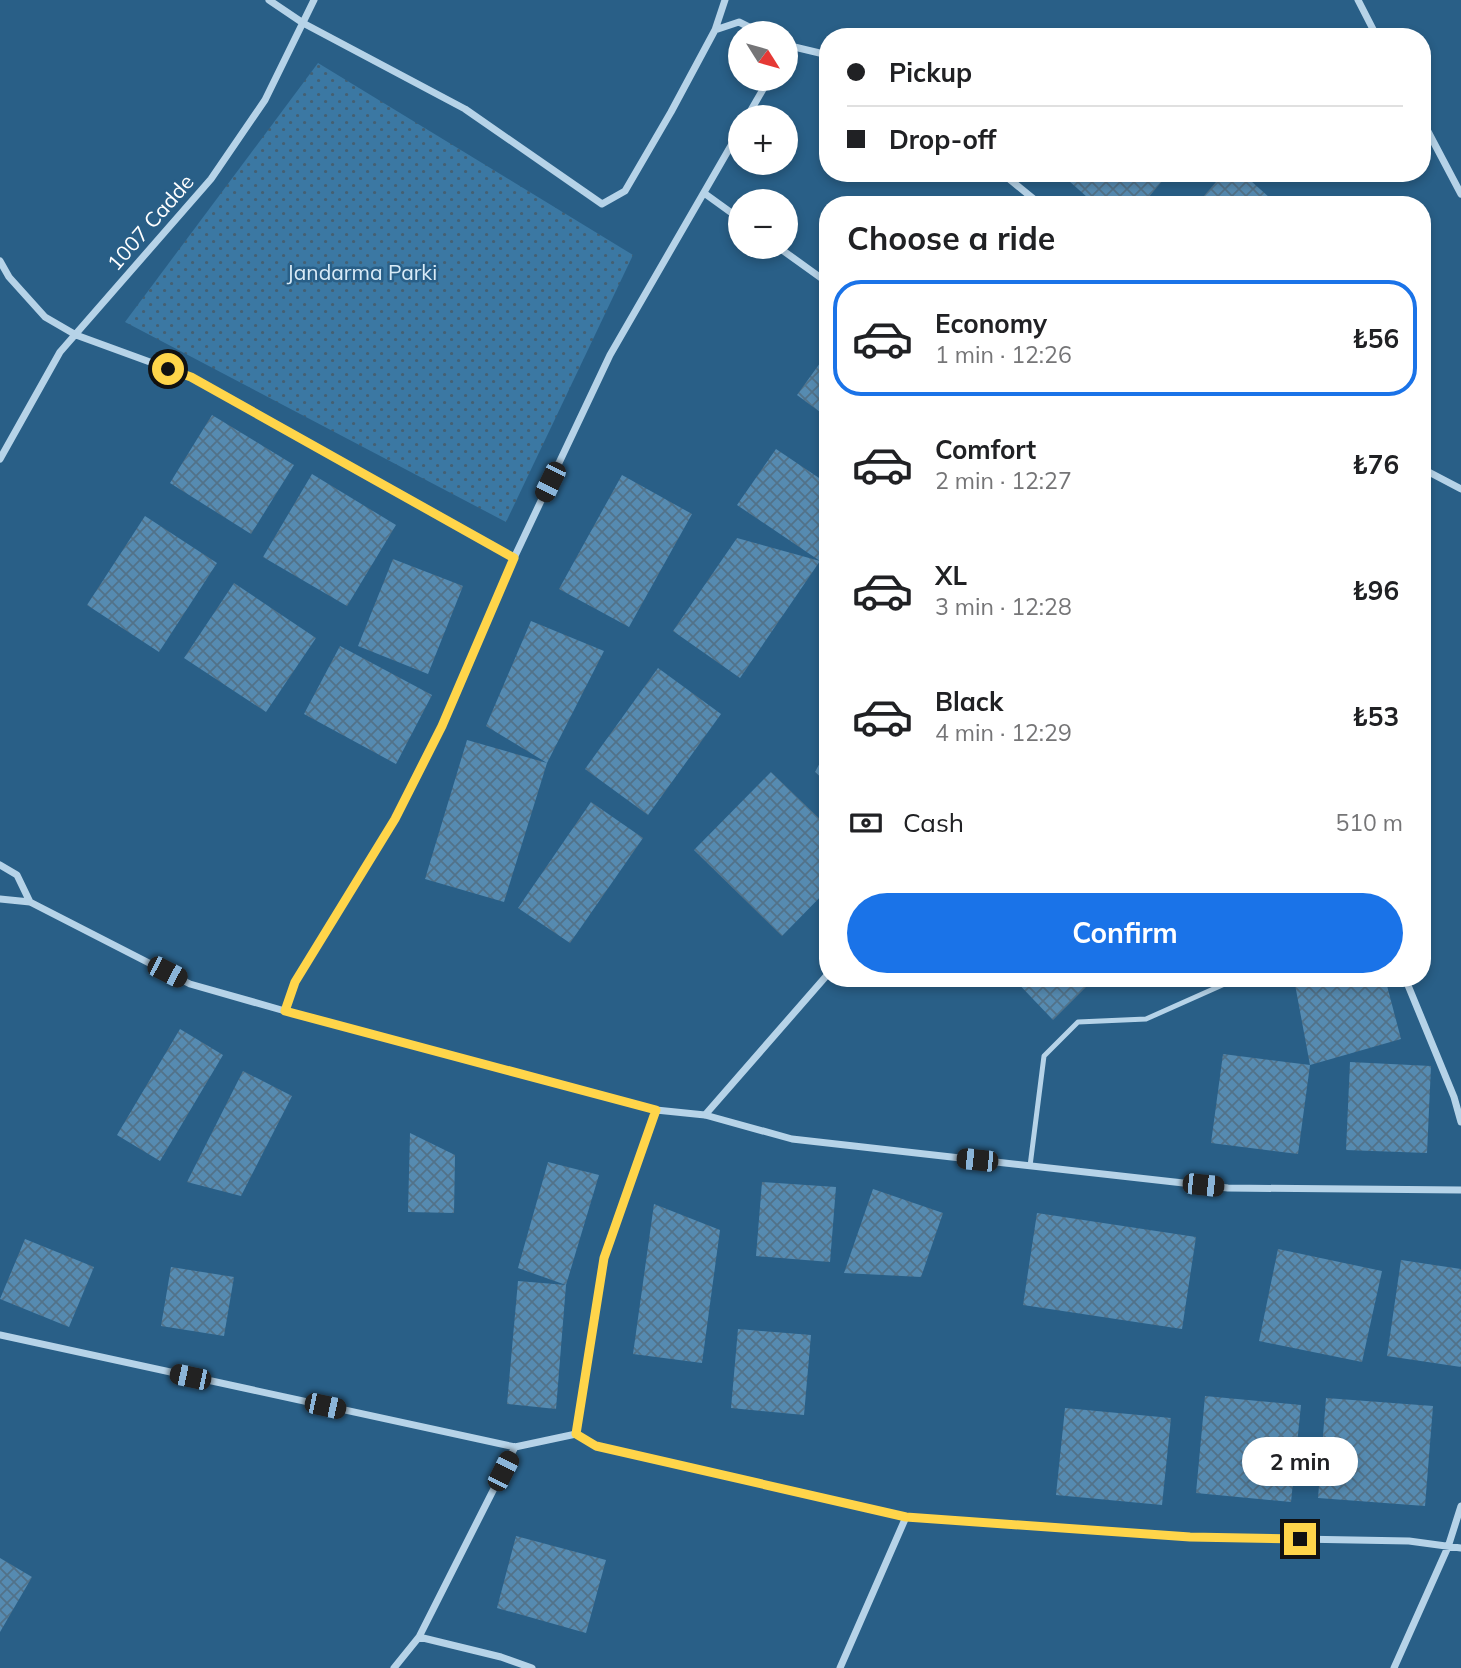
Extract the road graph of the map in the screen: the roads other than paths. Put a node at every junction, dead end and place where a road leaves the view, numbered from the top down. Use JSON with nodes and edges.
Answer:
{"nodes":[{"id":1,"x":269,"y":0,"type":"edge"},
{"id":2,"x":314,"y":0,"type":"edge"},
{"id":3,"x":725,"y":0,"type":"edge"},
{"id":4,"x":1358,"y":0,"type":"edge"},
{"id":5,"x":303,"y":23,"type":"junction"},
{"id":6,"x":728,"y":26,"type":"edge"},
{"id":7,"x":1372,"y":28,"type":"edge"},
{"id":8,"x":715,"y":30,"type":"junction"},
{"id":9,"x":798,"y":49,"type":"edge"},
{"id":10,"x":819,"y":53,"type":"edge"},
{"id":11,"x":1431,"y":137,"type":"edge"},
{"id":12,"x":728,"y":151,"type":"edge"},
{"id":13,"x":1013,"y":182,"type":"edge"},
{"id":14,"x":704,"y":193,"type":"junction"},
{"id":15,"x":1461,"y":194,"type":"edge"},
{"id":16,"x":1030,"y":196,"type":"edge"},
{"id":17,"x":728,"y":210,"type":"edge"},
{"id":18,"x":794,"y":259,"type":"edge"},
{"id":19,"x":0,"y":261,"type":"edge"},
{"id":20,"x":819,"y":277,"type":"edge"},
{"id":21,"x":76,"y":335,"type":"junction"},
{"id":22,"x":0,"y":459,"type":"edge"},
{"id":23,"x":1431,"y":473,"type":"edge"},
{"id":24,"x":1461,"y":489,"type":"edge"},
{"id":25,"x":514,"y":558,"type":"junction"},
{"id":26,"x":0,"y":865,"type":"edge"},
{"id":27,"x":0,"y":899,"type":"edge"},
{"id":28,"x":30,"y":902,"type":"junction"},
{"id":29,"x":819,"y":984,"type":"edge"},
{"id":30,"x":1218,"y":987,"type":"edge"},
{"id":31,"x":1409,"y":987,"type":"edge"},
{"id":32,"x":285,"y":1011,"type":"junction"},
{"id":33,"x":656,"y":1110,"type":"junction"},
{"id":34,"x":705,"y":1115,"type":"junction"},
{"id":35,"x":1461,"y":1122,"type":"edge"},
{"id":36,"x":1030,"y":1166,"type":"junction"},
{"id":37,"x":1461,"y":1190,"type":"edge"},
{"id":38,"x":0,"y":1335,"type":"edge"},
{"id":39,"x":576,"y":1434,"type":"junction"},
{"id":40,"x":515,"y":1447,"type":"junction"},
{"id":41,"x":1461,"y":1506,"type":"edge"},
{"id":42,"x":906,"y":1517,"type":"junction"},
{"id":43,"x":1448,"y":1547,"type":"junction"},
{"id":44,"x":1461,"y":1548,"type":"edge"},
{"id":45,"x":419,"y":1637,"type":"junction"},
{"id":46,"x":394,"y":1668,"type":"edge"},
{"id":47,"x":532,"y":1668,"type":"edge"},
{"id":48,"x":840,"y":1668,"type":"edge"},
{"id":49,"x":1394,"y":1668,"type":"edge"}],
"edges":[{"from":1,"to":5,"type":"street"},
{"from":2,"to":5,"type":"street","name":"1007 Cadde"},
{"from":3,"to":8,"type":"street"},
{"from":4,"to":7,"type":"street"},
{"from":5,"to":8,"type":"street"},
{"from":5,"to":21,"type":"street","name":"1007 Cadde"},
{"from":6,"to":8,"type":"street"},
{"from":9,"to":10,"type":"street"},
{"from":11,"to":15,"type":"street"},
{"from":12,"to":14,"type":"street"},
{"from":13,"to":16,"type":"street"},
{"from":14,"to":17,"type":"street"},
{"from":14,"to":25,"type":"street"},
{"from":18,"to":20,"type":"street"},
{"from":19,"to":21,"type":"street"},
{"from":21,"to":22,"type":"street","name":"1007 Cadde"},
{"from":21,"to":25,"type":"street"},
{"from":23,"to":24,"type":"street"},
{"from":25,"to":32,"type":"street"},
{"from":26,"to":28,"type":"street"},
{"from":27,"to":28,"type":"street"},
{"from":28,"to":32,"type":"street"},
{"from":29,"to":34,"type":"street"},
{"from":30,"to":36,"type":"lane"},
{"from":31,"to":35,"type":"street"},
{"from":32,"to":33,"type":"street"},
{"from":33,"to":34,"type":"street"},
{"from":33,"to":39,"type":"street"},
{"from":34,"to":36,"type":"street"},
{"from":36,"to":37,"type":"street"},
{"from":38,"to":40,"type":"street"},
{"from":39,"to":40,"type":"street"},
{"from":39,"to":42,"type":"street"},
{"from":40,"to":45,"type":"street"},
{"from":41,"to":43,"type":"street"},
{"from":42,"to":43,"type":"street"},
{"from":42,"to":48,"type":"street"},
{"from":43,"to":44,"type":"street"},
{"from":43,"to":49,"type":"street"},
{"from":45,"to":46,"type":"street"},
{"from":45,"to":47,"type":"street"}]}
